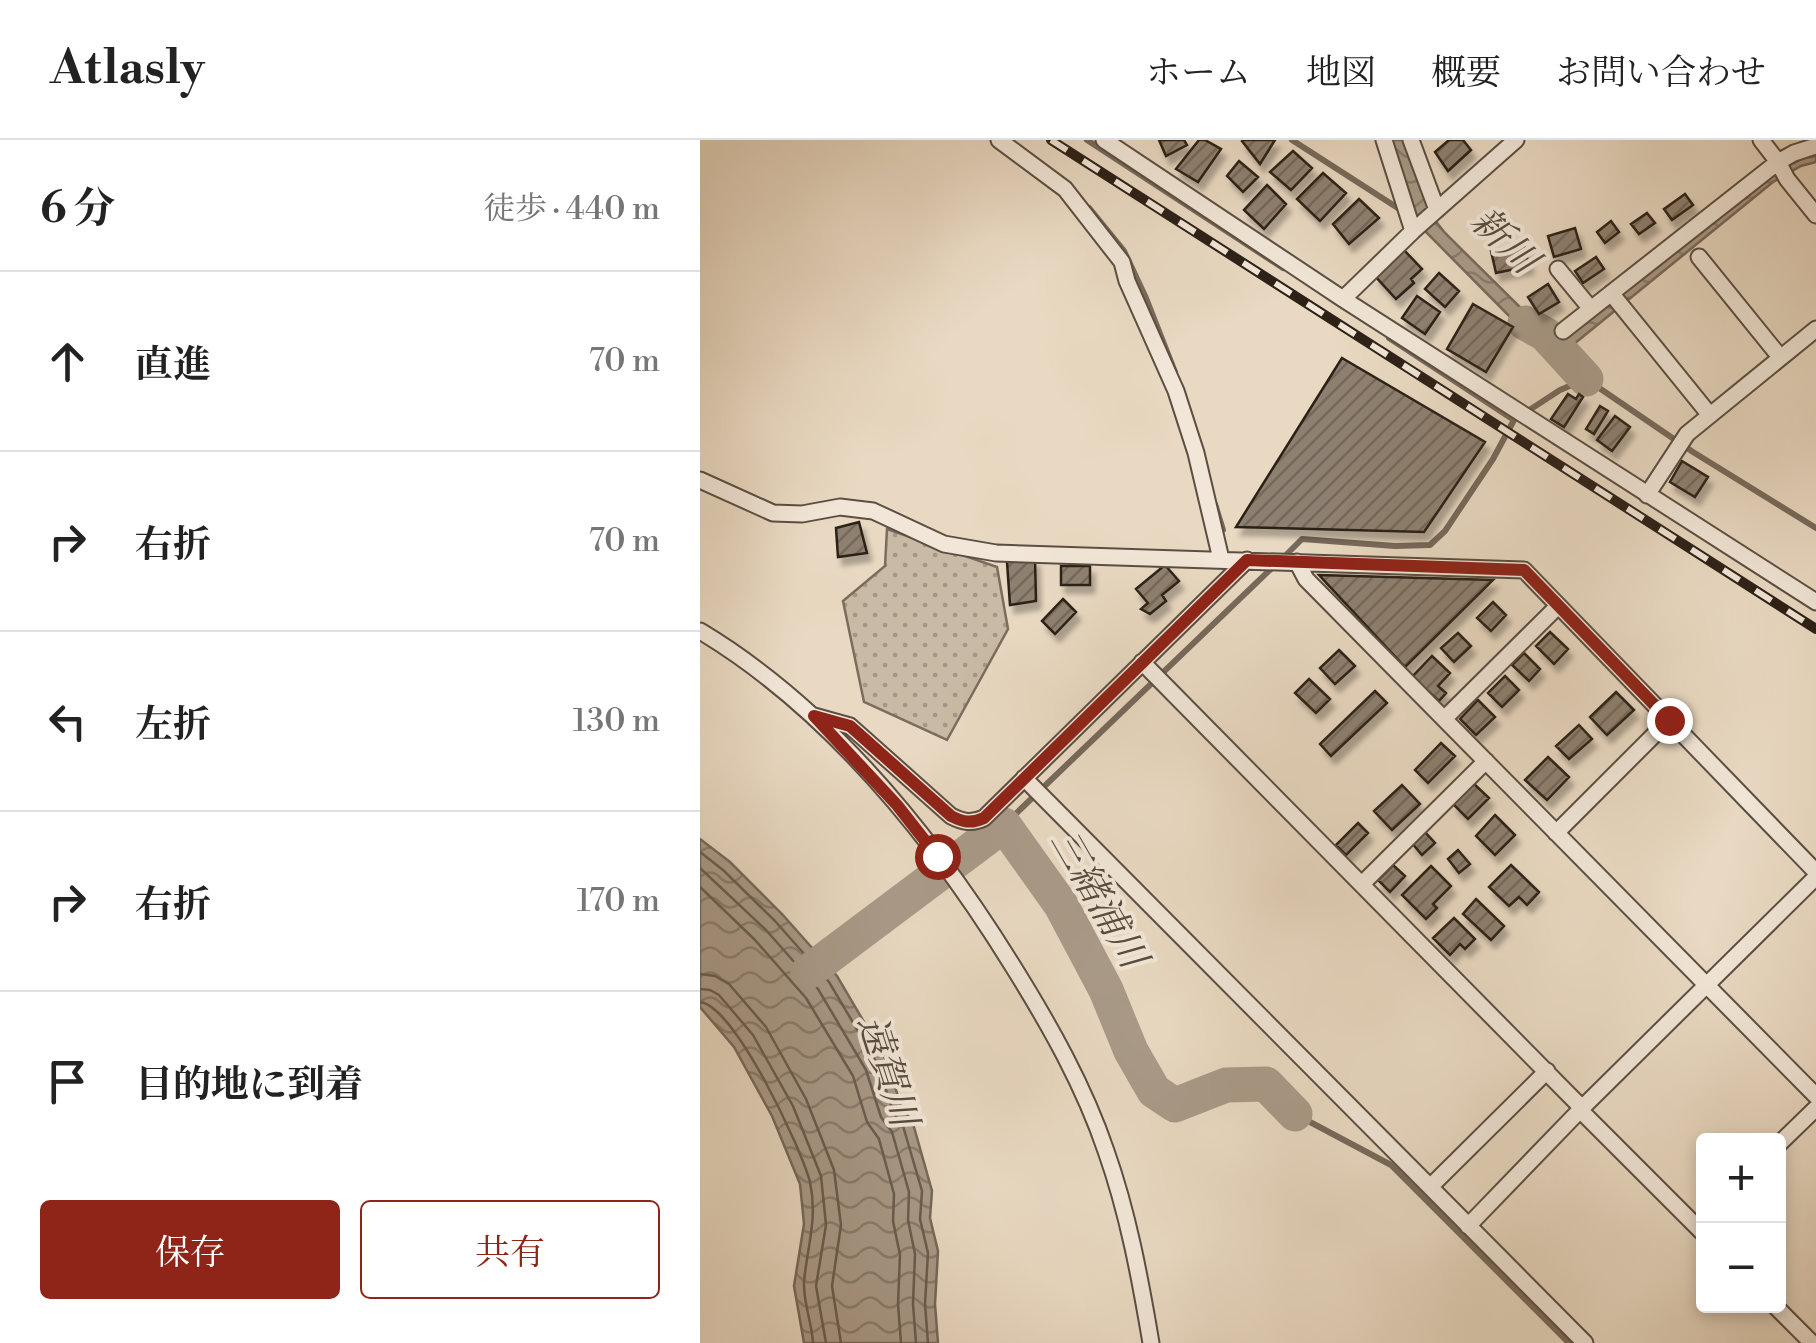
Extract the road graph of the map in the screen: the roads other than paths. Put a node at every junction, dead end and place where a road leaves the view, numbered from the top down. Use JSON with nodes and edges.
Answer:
{"nodes":[{"id":1,"x":999,"y":140,"type":"edge"},
{"id":2,"x":1104,"y":140,"type":"edge"},
{"id":3,"x":1384,"y":140,"type":"edge"},
{"id":4,"x":1411,"y":140,"type":"edge"},
{"id":5,"x":1516,"y":140,"type":"edge"},
{"id":6,"x":1762,"y":140,"type":"edge"},
{"id":7,"x":1816,"y":146,"type":"edge"},
{"id":8,"x":1782,"y":169,"type":"junction"},
{"id":9,"x":1435,"y":212,"type":"junction"},
{"id":10,"x":1816,"y":215,"type":"edge"},
{"id":11,"x":1416,"y":229,"type":"junction"},
{"id":12,"x":1699,"y":257,"type":"dead end"},
{"id":13,"x":1558,"y":269,"type":"dead end"},
{"id":14,"x":1343,"y":299,"type":"junction"},
{"id":15,"x":1615,"y":299,"type":"junction"},
{"id":16,"x":1591,"y":309,"type":"junction"},
{"id":17,"x":1816,"y":329,"type":"edge"},
{"id":18,"x":1563,"y":331,"type":"dead end"},
{"id":19,"x":1780,"y":358,"type":"junction"},
{"id":20,"x":1709,"y":414,"type":"junction"},
{"id":21,"x":700,"y":480,"type":"edge"},
{"id":22,"x":1647,"y":495,"type":"junction"},
{"id":23,"x":1221,"y":560,"type":"junction"},
{"id":24,"x":1247,"y":560,"type":"junction"},
{"id":25,"x":1298,"y":562,"type":"junction"},
{"id":26,"x":1816,"y":602,"type":"edge"},
{"id":27,"x":1558,"y":606,"type":"junction"},
{"id":28,"x":700,"y":632,"type":"edge"},
{"id":29,"x":1142,"y":662,"type":"junction"},
{"id":30,"x":814,"y":716,"type":"junction"},
{"id":31,"x":1444,"y":719,"type":"junction"},
{"id":32,"x":1669,"y":720,"type":"junction"},
{"id":33,"x":1486,"y":761,"type":"junction"},
{"id":34,"x":1024,"y":778,"type":"junction"},
{"id":35,"x":1556,"y":833,"type":"junction"},
{"id":36,"x":1816,"y":875,"type":"edge"},
{"id":37,"x":1362,"y":884,"type":"junction"},
{"id":38,"x":1708,"y":986,"type":"junction"},
{"id":39,"x":1546,"y":1072,"type":"junction"},
{"id":40,"x":1816,"y":1096,"type":"edge"},
{"id":41,"x":1816,"y":1108,"type":"edge"},
{"id":42,"x":1582,"y":1109,"type":"junction"},
{"id":43,"x":1786,"y":1137,"type":"edge"},
{"id":44,"x":1430,"y":1187,"type":"junction"},
{"id":45,"x":1699,"y":1223,"type":"edge"},
{"id":46,"x":1468,"y":1226,"type":"junction"},
{"id":47,"x":1782,"y":1313,"type":"edge"},
{"id":48,"x":1151,"y":1343,"type":"edge"},
{"id":49,"x":1585,"y":1343,"type":"edge"},
{"id":50,"x":1812,"y":1343,"type":"edge"}],
"edges":[{"from":1,"to":23,"type":"street"},
{"from":2,"to":14,"type":"street"},
{"from":3,"to":11,"type":"street"},
{"from":4,"to":9,"type":"street"},
{"from":5,"to":9,"type":"street"},
{"from":6,"to":8,"type":"street"},
{"from":7,"to":8,"type":"street"},
{"from":8,"to":10,"type":"street"},
{"from":8,"to":15,"type":"street"},
{"from":9,"to":11,"type":"street"},
{"from":11,"to":14,"type":"street"},
{"from":12,"to":19,"type":"street"},
{"from":13,"to":16,"type":"street"},
{"from":14,"to":22,"type":"street"},
{"from":15,"to":16,"type":"street"},
{"from":15,"to":20,"type":"street"},
{"from":16,"to":18,"type":"street"},
{"from":17,"to":19,"type":"street"},
{"from":19,"to":20,"type":"street"},
{"from":20,"to":22,"type":"street"},
{"from":21,"to":23,"type":"street"},
{"from":22,"to":26,"type":"street"},
{"from":23,"to":24,"type":"street"},
{"from":24,"to":25,"type":"street"},
{"from":24,"to":29,"type":"street"},
{"from":25,"to":27,"type":"street"},
{"from":25,"to":31,"type":"street"},
{"from":27,"to":31,"type":"street"},
{"from":27,"to":32,"type":"street"},
{"from":28,"to":30,"type":"street"},
{"from":29,"to":34,"type":"street"},
{"from":29,"to":37,"type":"street"},
{"from":30,"to":34,"type":"street"},
{"from":30,"to":48,"type":"street"},
{"from":31,"to":33,"type":"street"},
{"from":32,"to":35,"type":"street"},
{"from":32,"to":36,"type":"street"},
{"from":33,"to":35,"type":"street"},
{"from":33,"to":37,"type":"street"},
{"from":34,"to":44,"type":"street"},
{"from":35,"to":38,"type":"street"},
{"from":36,"to":38,"type":"street"},
{"from":37,"to":39,"type":"street"},
{"from":38,"to":40,"type":"street"},
{"from":38,"to":42,"type":"street"},
{"from":39,"to":42,"type":"street"},
{"from":39,"to":44,"type":"street"},
{"from":41,"to":43,"type":"street"},
{"from":42,"to":45,"type":"street"},
{"from":42,"to":46,"type":"street"},
{"from":44,"to":46,"type":"street"},
{"from":46,"to":49,"type":"street"},
{"from":47,"to":50,"type":"street"}]}
